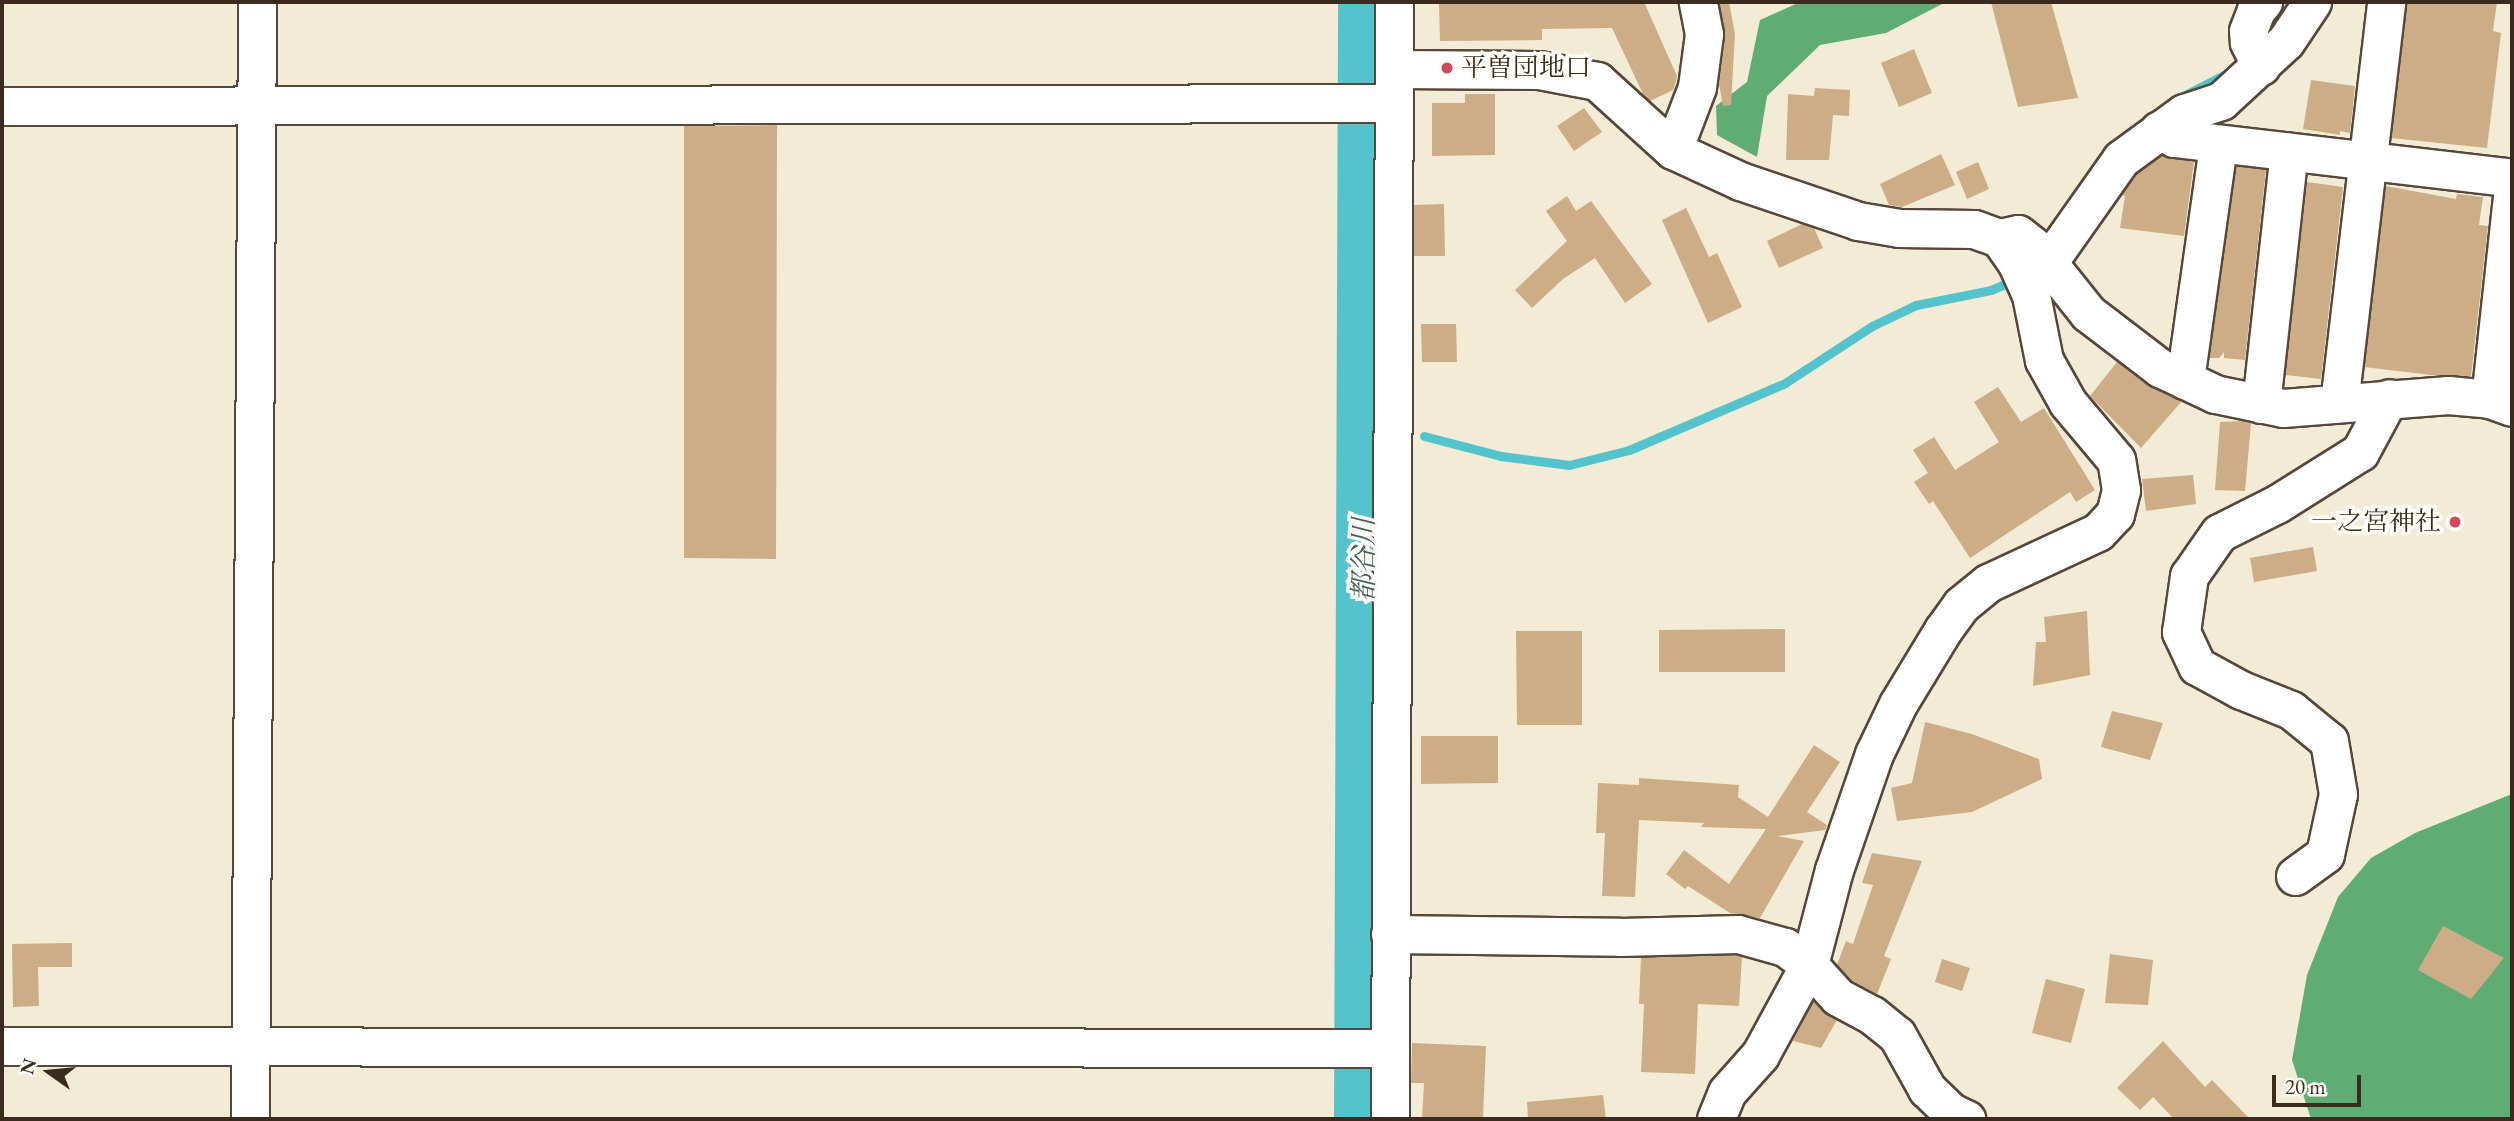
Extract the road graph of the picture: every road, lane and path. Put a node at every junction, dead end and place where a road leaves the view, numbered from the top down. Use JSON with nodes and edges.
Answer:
{"nodes":[{"id":1,"x":257,"y":2,"type":"edge"},
{"id":2,"x":1394,"y":2,"type":"edge"},
{"id":3,"x":1698,"y":2,"type":"edge"},
{"id":4,"x":2263,"y":2,"type":"edge"},
{"id":5,"x":2312,"y":2,"type":"edge"},
{"id":6,"x":2386,"y":2,"type":"edge"},
{"id":7,"x":2255,"y":57,"type":"junction"},
{"id":8,"x":1381,"y":96,"type":"junction"},
{"id":9,"x":2,"y":106,"type":"edge"},
{"id":10,"x":256,"y":106,"type":"junction"},
{"id":11,"x":2159,"y":130,"type":"junction"},
{"id":12,"x":2218,"y":144,"type":"junction"},
{"id":13,"x":1673,"y":150,"type":"junction"},
{"id":14,"x":2290,"y":152,"type":"junction"},
{"id":15,"x":2367,"y":161,"type":"junction"},
{"id":16,"x":2512,"y":178,"type":"edge"},
{"id":17,"x":2512,"y":198,"type":"edge"},
{"id":18,"x":1999,"y":238,"type":"junction"},
{"id":19,"x":2047,"y":264,"type":"junction"},
{"id":20,"x":2185,"y":380,"type":"junction"},
{"id":21,"x":2389,"y":398,"type":"junction"},
{"id":22,"x":2342,"y":402,"type":"junction"},
{"id":23,"x":2501,"y":403,"type":"edge"},
{"id":24,"x":2261,"y":404,"type":"junction"},
{"id":25,"x":2295,"y":876,"type":"dead end"},
{"id":26,"x":1390,"y":934,"type":"junction"},
{"id":27,"x":1809,"y":965,"type":"junction"},
{"id":28,"x":2,"y":1046,"type":"edge"},
{"id":29,"x":250,"y":1046,"type":"junction"},
{"id":30,"x":1372,"y":1048,"type":"junction"},
{"id":31,"x":250,"y":1119,"type":"edge"},
{"id":32,"x":1390,"y":1119,"type":"edge"},
{"id":33,"x":1716,"y":1119,"type":"edge"},
{"id":34,"x":1966,"y":1119,"type":"edge"}],
"edges":[{"from":1,"to":10,"type":"street"},
{"from":2,"to":8,"type":"street"},
{"from":3,"to":13,"type":"street"},
{"from":4,"to":7,"type":"street"},
{"from":5,"to":7,"type":"street"},
{"from":6,"to":15,"type":"street"},
{"from":7,"to":11,"type":"street"},
{"from":8,"to":10,"type":"street"},
{"from":8,"to":13,"type":"street"},
{"from":8,"to":26,"type":"street"},
{"from":9,"to":10,"type":"street"},
{"from":10,"to":29,"type":"street"},
{"from":11,"to":12,"type":"street"},
{"from":11,"to":19,"type":"street"},
{"from":12,"to":14,"type":"street"},
{"from":12,"to":20,"type":"street"},
{"from":13,"to":18,"type":"street"},
{"from":14,"to":15,"type":"street"},
{"from":14,"to":24,"type":"street"},
{"from":15,"to":16,"type":"street"},
{"from":15,"to":22,"type":"street"},
{"from":17,"to":23,"type":"street"},
{"from":18,"to":19,"type":"street"},
{"from":18,"to":27,"type":"street"},
{"from":19,"to":20,"type":"street"},
{"from":20,"to":24,"type":"street"},
{"from":21,"to":22,"type":"street"},
{"from":21,"to":23,"type":"street"},
{"from":21,"to":25,"type":"street"},
{"from":22,"to":24,"type":"street"},
{"from":26,"to":27,"type":"street"},
{"from":26,"to":30,"type":"street"},
{"from":27,"to":33,"type":"street"},
{"from":27,"to":34,"type":"street"},
{"from":28,"to":29,"type":"street"},
{"from":29,"to":30,"type":"street"},
{"from":29,"to":31,"type":"street"},
{"from":30,"to":32,"type":"street"}]}
